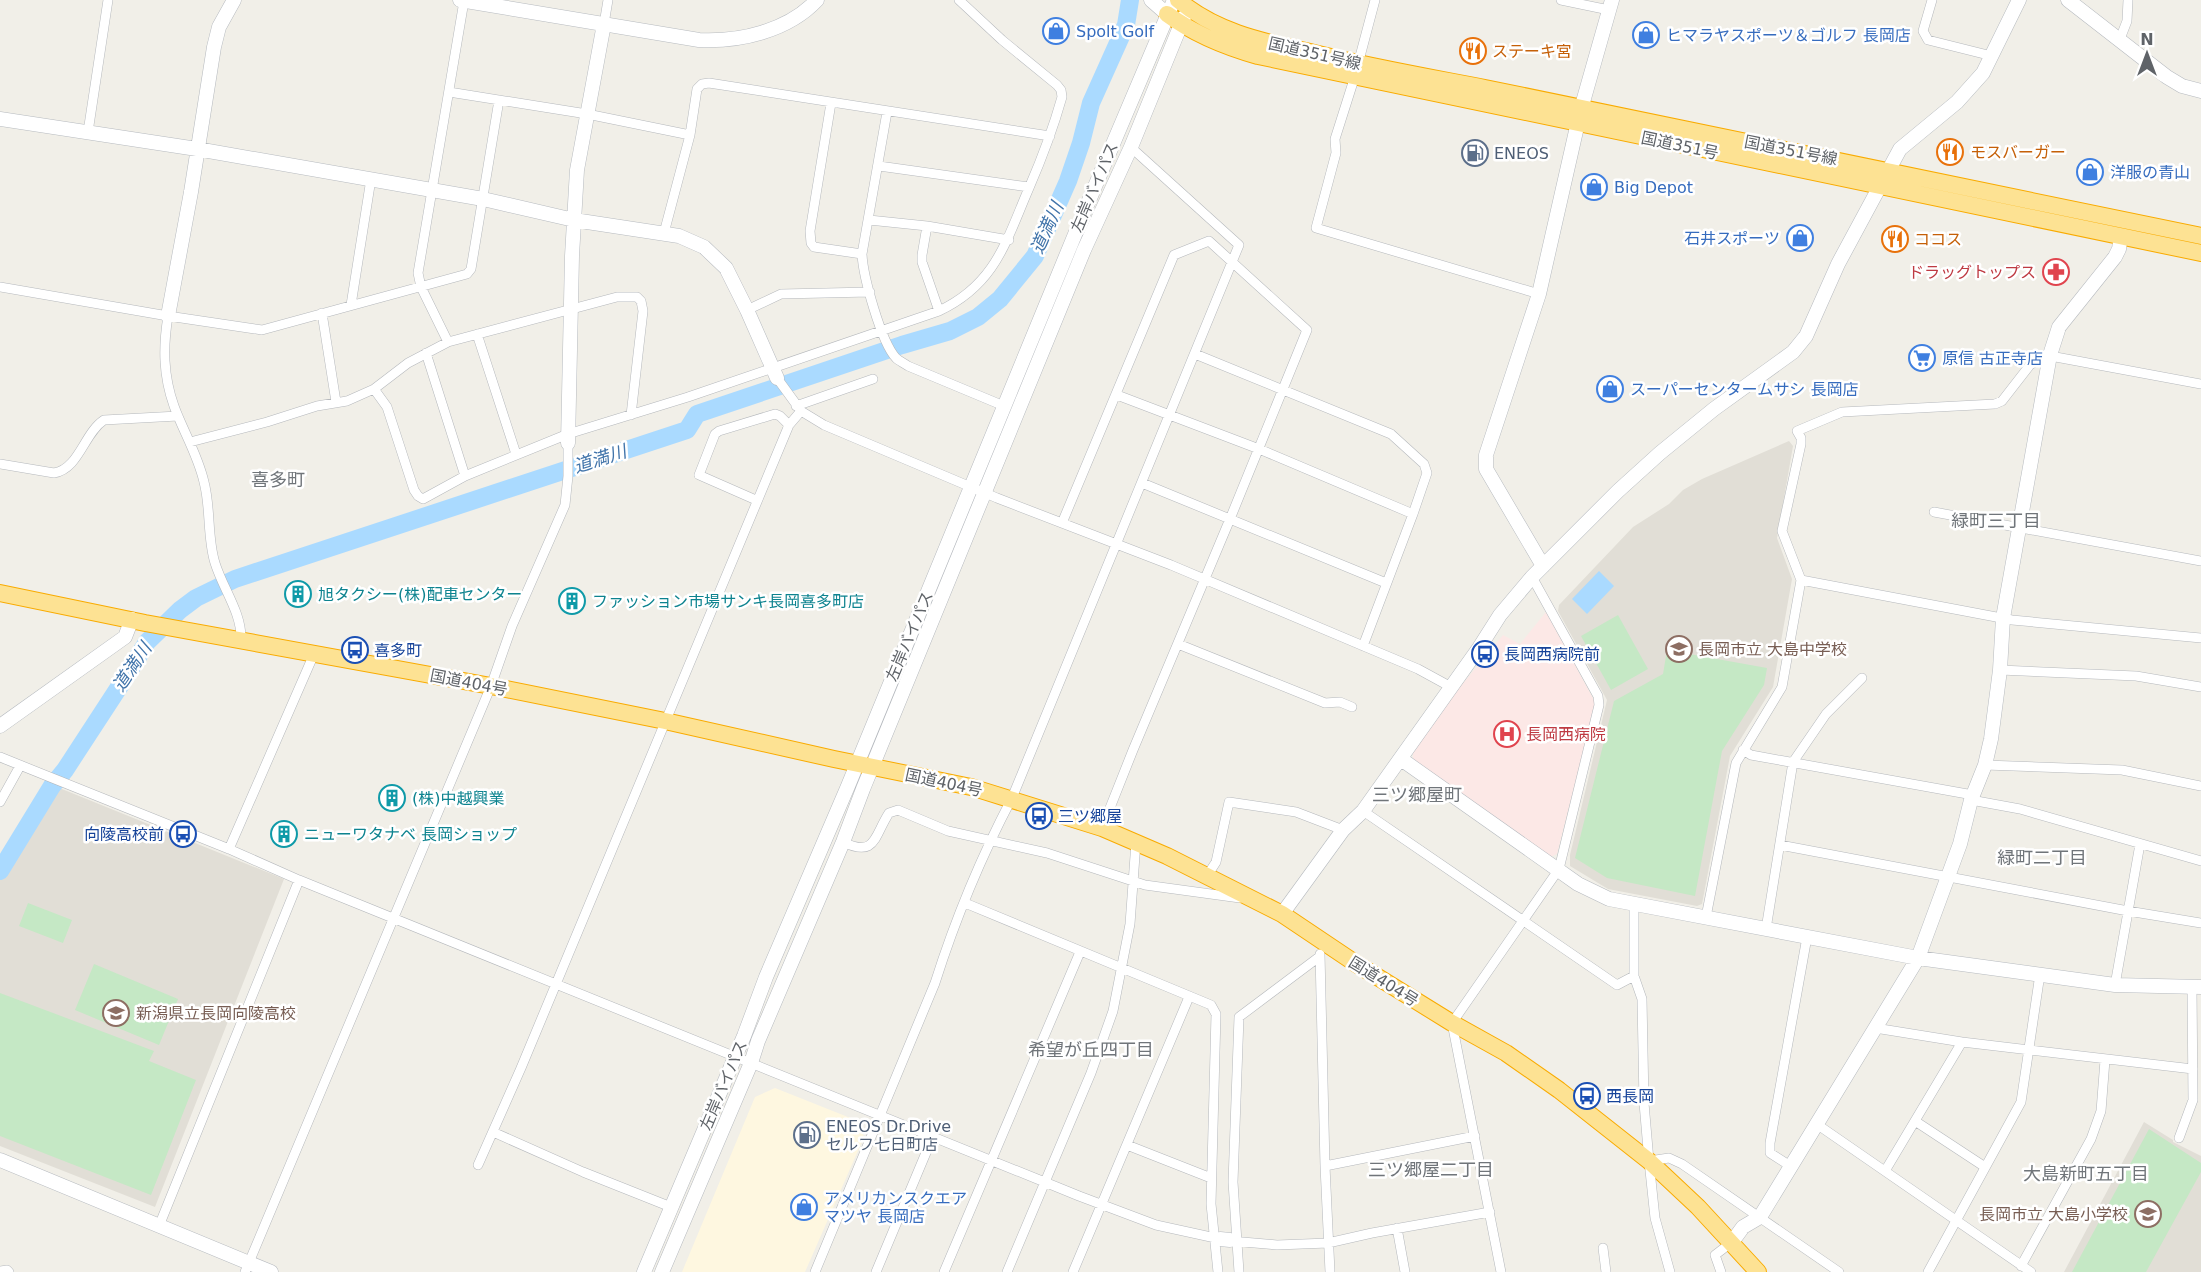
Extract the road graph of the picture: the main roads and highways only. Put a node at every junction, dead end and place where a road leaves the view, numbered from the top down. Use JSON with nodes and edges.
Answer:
{"nodes":[{"id":1,"x":1179,"y":4,"type":"edge"},
{"id":2,"x":1357,"y":70,"type":"junction"},
{"id":3,"x":1579,"y":116,"type":"junction"},
{"id":4,"x":2201,"y":236,"type":"edge"},
{"id":5,"x":2201,"y":253,"type":"edge"},
{"id":6,"x":0,"y":593,"type":"edge"},
{"id":7,"x":1758,"y":1272,"type":"edge"}],
"edges":[{"from":1,"to":2,"type":"highway","name":"国道351号線"},
{"from":1,"to":2,"type":"highway","name":"国道351号"},
{"from":2,"to":3,"type":"highway","name":"国道351号"},
{"from":3,"to":4,"type":"highway","name":"国道351号線"},
{"from":3,"to":5,"type":"highway","name":"国道351号"},
{"from":6,"to":7,"type":"highway","name":"国道404号"}]}
